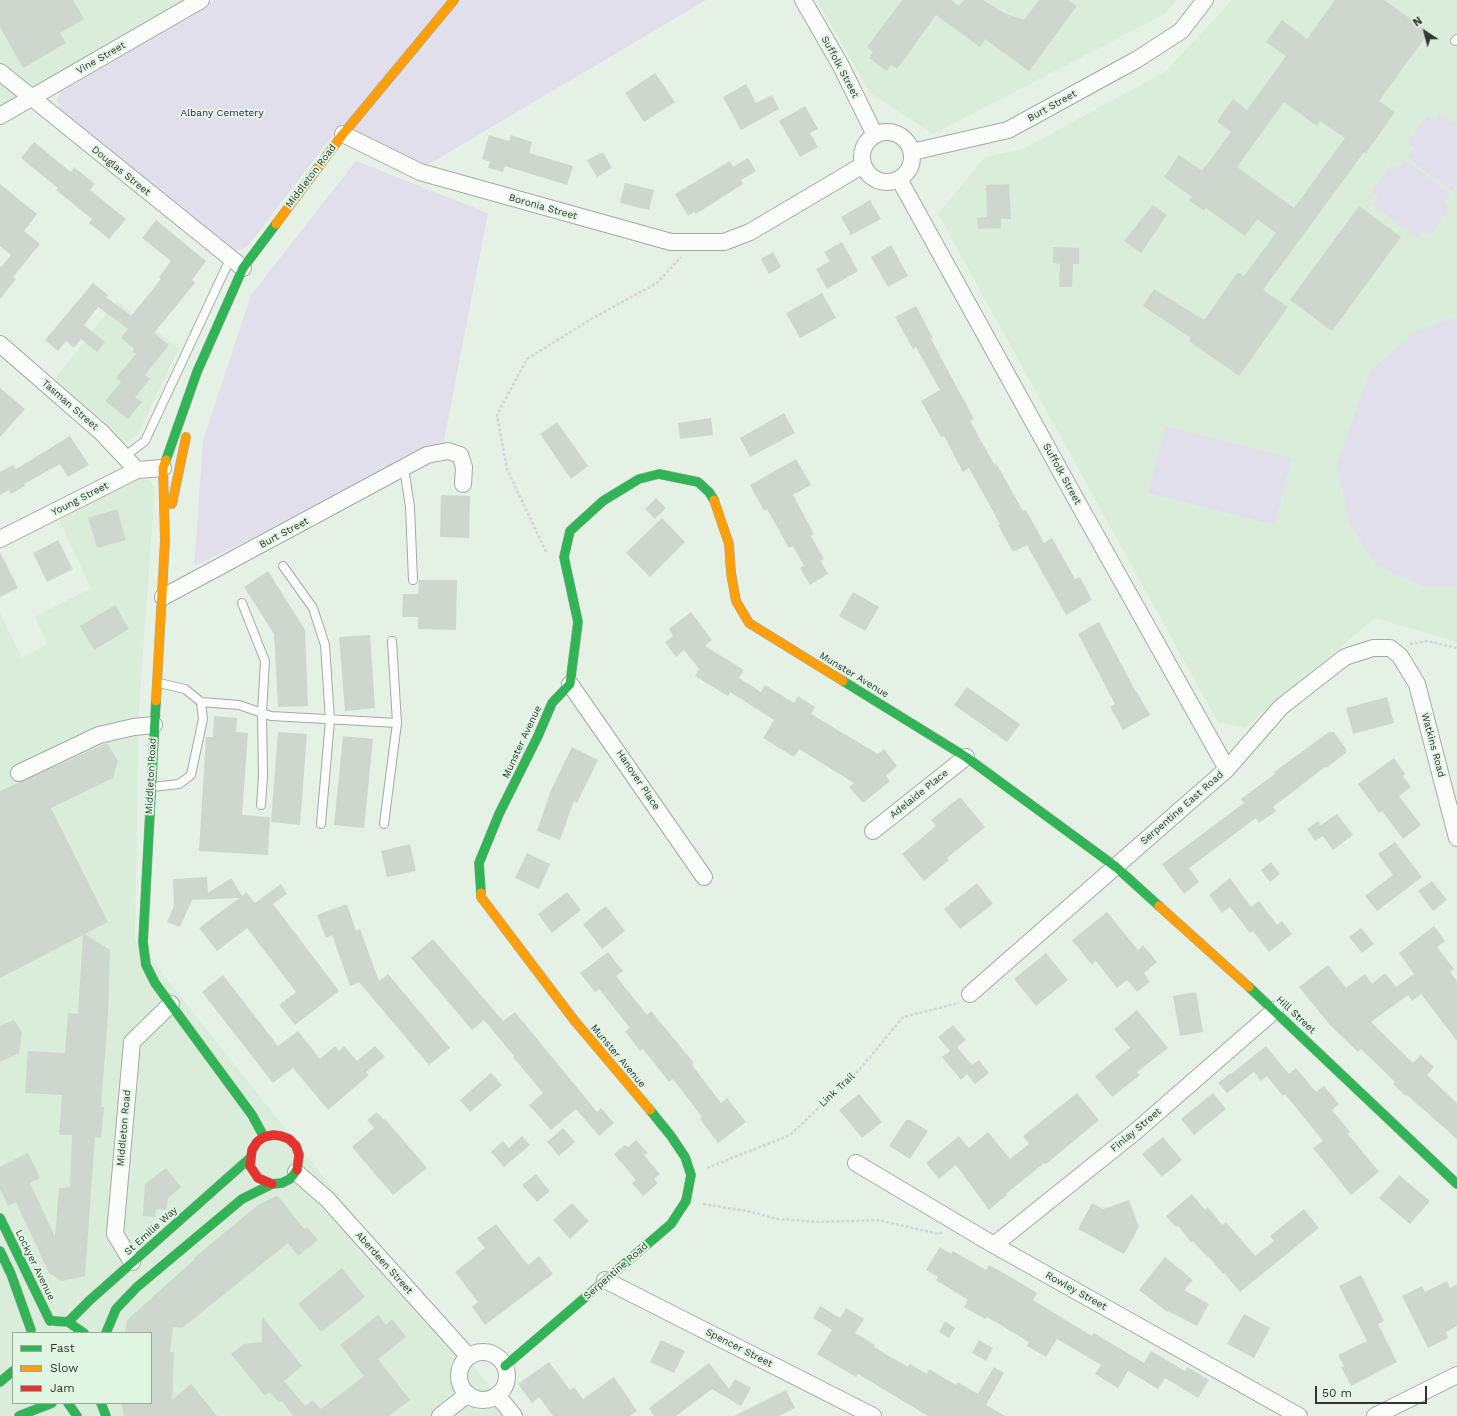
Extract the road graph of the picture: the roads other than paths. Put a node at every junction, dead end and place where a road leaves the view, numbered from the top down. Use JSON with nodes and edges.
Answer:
{"nodes":[{"id":1,"x":201,"y":0,"type":"edge"},
{"id":2,"x":454,"y":0,"type":"edge"},
{"id":3,"x":803,"y":0,"type":"edge"},
{"id":4,"x":1205,"y":0,"type":"edge"},
{"id":5,"x":0,"y":72,"type":"edge"},
{"id":6,"x":31,"y":98,"type":"junction"},
{"id":7,"x":0,"y":116,"type":"edge"},
{"id":8,"x":343,"y":134,"type":"junction"},
{"id":9,"x":875,"y":135,"type":"junction"},
{"id":10,"x":912,"y":152,"type":"junction"},
{"id":11,"x":863,"y":166,"type":"junction"},
{"id":12,"x":899,"y":179,"type":"junction"},
{"id":13,"x":230,"y":259,"type":"junction"},
{"id":14,"x":243,"y":268,"type":"junction"},
{"id":15,"x":0,"y":344,"type":"edge"},
{"id":16,"x":198,"y":372,"type":"junction"},
{"id":17,"x":125,"y":456,"type":"junction"},
{"id":18,"x":163,"y":468,"type":"junction"},
{"id":19,"x":404,"y":468,"type":"junction"},
{"id":20,"x":137,"y":470,"type":"junction"},
{"id":21,"x":463,"y":484,"type":"dead end"},
{"id":22,"x":0,"y":539,"type":"edge"},
{"id":23,"x":165,"y":540,"type":"junction"},
{"id":24,"x":283,"y":566,"type":"dead end"},
{"id":25,"x":413,"y":580,"type":"dead end"},
{"id":26,"x":163,"y":597,"type":"junction"},
{"id":27,"x":242,"y":603,"type":"dead end"},
{"id":28,"x":392,"y":641,"type":"dead end"},
{"id":29,"x":1395,"y":652,"type":"joint"},
{"id":30,"x":158,"y":683,"type":"junction"},
{"id":31,"x":570,"y":684,"type":"junction"},
{"id":32,"x":201,"y":702,"type":"junction"},
{"id":33,"x":262,"y":713,"type":"junction"},
{"id":34,"x":330,"y":720,"type":"junction"},
{"id":35,"x":397,"y":723,"type":"junction"},
{"id":36,"x":154,"y":725,"type":"junction"},
{"id":37,"x":966,"y":757,"type":"junction"},
{"id":38,"x":1227,"y":769,"type":"junction"},
{"id":39,"x":19,"y":773,"type":"dead end"},
{"id":40,"x":151,"y":787,"type":"junction"},
{"id":41,"x":261,"y":806,"type":"dead end"},
{"id":42,"x":321,"y":824,"type":"dead end"},
{"id":43,"x":384,"y":824,"type":"dead end"},
{"id":44,"x":873,"y":831,"type":"dead end"},
{"id":45,"x":1457,"y":838,"type":"edge"},
{"id":46,"x":1116,"y":867,"type":"junction"},
{"id":47,"x":704,"y":876,"type":"dead end"},
{"id":48,"x":970,"y":994,"type":"road end"},
{"id":49,"x":171,"y":1004,"type":"junction"},
{"id":50,"x":1275,"y":1010,"type":"junction"},
{"id":51,"x":264,"y":1137,"type":"junction"},
{"id":52,"x":685,"y":1157,"type":"joint"},
{"id":53,"x":250,"y":1158,"type":"junction"},
{"id":54,"x":856,"y":1163,"type":"dead end"},
{"id":55,"x":296,"y":1172,"type":"junction"},
{"id":56,"x":272,"y":1184,"type":"junction"},
{"id":57,"x":1457,"y":1184,"type":"edge"},
{"id":58,"x":0,"y":1218,"type":"edge"},
{"id":59,"x":3,"y":1229,"type":"edge"},
{"id":60,"x":994,"y":1245,"type":"junction"},
{"id":61,"x":0,"y":1251,"type":"edge"},
{"id":62,"x":132,"y":1262,"type":"junction"},
{"id":63,"x":605,"y":1280,"type":"junction"},
{"id":64,"x":68,"y":1322,"type":"junction"},
{"id":65,"x":38,"y":1327,"type":"edge"},
{"id":66,"x":83,"y":1332,"type":"edge"},
{"id":67,"x":106,"y":1332,"type":"edge"},
{"id":68,"x":469,"y":1357,"type":"junction"},
{"id":69,"x":505,"y":1366,"type":"junction"},
{"id":70,"x":12,"y":1372,"type":"edge"},
{"id":71,"x":1457,"y":1375,"type":"edge"},
{"id":72,"x":0,"y":1382,"type":"edge"},
{"id":73,"x":468,"y":1394,"type":"junction"},
{"id":74,"x":497,"y":1395,"type":"junction"},
{"id":75,"x":49,"y":1404,"type":"edge"},
{"id":76,"x":69,"y":1404,"type":"edge"},
{"id":77,"x":101,"y":1404,"type":"edge"},
{"id":78,"x":19,"y":1416,"type":"edge"},
{"id":79,"x":77,"y":1416,"type":"edge"},
{"id":80,"x":106,"y":1416,"type":"edge"},
{"id":81,"x":440,"y":1416,"type":"edge"},
{"id":82,"x":514,"y":1416,"type":"edge"},
{"id":83,"x":873,"y":1416,"type":"edge"},
{"id":84,"x":1299,"y":1416,"type":"edge"},
{"id":85,"x":1375,"y":1416,"type":"edge"}],
"edges":[{"from":1,"to":6,"type":"street","name":"Vine Street"},
{"from":2,"to":8,"type":"main road","name":"Middleton Road"},
{"from":3,"to":9,"type":"street","name":"Suffolk Street"},
{"from":4,"to":10,"type":"street","name":"Burt Street"},
{"from":5,"to":6,"type":"street","name":"Douglas Street"},
{"from":6,"to":7,"type":"street","name":"Vine Street"},
{"from":6,"to":13,"type":"street","name":"Douglas Street"},
{"from":8,"to":11,"type":"street","name":"Boronia Street"},
{"from":8,"to":14,"type":"main road","name":"Middleton Road"},
{"from":9,"to":10,"type":"street"},
{"from":9,"to":11,"type":"street"},
{"from":10,"to":12,"type":"street"},
{"from":11,"to":12,"type":"street"},
{"from":12,"to":38,"type":"street","name":"Suffolk Street"},
{"from":13,"to":14,"type":"street","name":"Douglas Street"},
{"from":13,"to":17,"type":"lane"},
{"from":14,"to":16,"type":"main road","name":"Middleton Road"},
{"from":15,"to":17,"type":"street","name":"Tasman Street"},
{"from":16,"to":18,"type":"main road","name":"Middleton Road"},
{"from":16,"to":23,"type":"main road","name":"Middleton Road"},
{"from":17,"to":20,"type":"street","name":"Tasman Street"},
{"from":18,"to":20,"type":"street","name":"Young Street"},
{"from":18,"to":23,"type":"main road","name":"Middleton Road"},
{"from":19,"to":21,"type":"street","name":"Burt Street"},
{"from":19,"to":25,"type":"lane"},
{"from":19,"to":26,"type":"street","name":"Burt Street"},
{"from":20,"to":22,"type":"street","name":"Young Street"},
{"from":23,"to":26,"type":"main road","name":"Middleton Road"},
{"from":24,"to":34,"type":"lane"},
{"from":26,"to":30,"type":"main road","name":"Middleton Road"},
{"from":27,"to":33,"type":"lane"},
{"from":28,"to":35,"type":"lane"},
{"from":29,"to":38,"type":"street","name":"Serpentine East Road"},
{"from":29,"to":45,"type":"street","name":"Watkins Road"},
{"from":30,"to":32,"type":"lane"},
{"from":30,"to":36,"type":"main road","name":"Middleton Road"},
{"from":31,"to":37,"type":"main road","name":"Munster Avenue"},
{"from":31,"to":47,"type":"street","name":"Hanover Place"},
{"from":31,"to":52,"type":"main road","name":"Munster Avenue"},
{"from":32,"to":33,"type":"lane"},
{"from":32,"to":40,"type":"lane"},
{"from":33,"to":34,"type":"lane"},
{"from":33,"to":41,"type":"lane"},
{"from":34,"to":35,"type":"lane"},
{"from":34,"to":42,"type":"lane"},
{"from":35,"to":43,"type":"lane"},
{"from":36,"to":39,"type":"street"},
{"from":36,"to":40,"type":"main road","name":"Middleton Road"},
{"from":37,"to":44,"type":"street","name":"Adelaide Place"},
{"from":37,"to":46,"type":"main road","name":"Munster Avenue"},
{"from":38,"to":46,"type":"street","name":"Serpentine East Road"},
{"from":40,"to":49,"type":"main road","name":"Middleton Road"},
{"from":46,"to":48,"type":"street","name":"Serpentine East Road"},
{"from":46,"to":50,"type":"main road","name":"Hill Street"},
{"from":49,"to":51,"type":"main road","name":"Middleton Road"},
{"from":49,"to":62,"type":"street","name":"Middleton Road"},
{"from":50,"to":57,"type":"main road","name":"Hill Street"},
{"from":50,"to":60,"type":"street","name":"Finlay Street"},
{"from":51,"to":53,"type":"main road"},
{"from":51,"to":55,"type":"main road"},
{"from":52,"to":63,"type":"main road","name":"Serpentine Road"},
{"from":53,"to":56,"type":"main road"},
{"from":53,"to":62,"type":"main road","name":"St Emilie Way"},
{"from":54,"to":60,"type":"street","name":"Rowley Street"},
{"from":55,"to":56,"type":"main road"},
{"from":55,"to":68,"type":"street","name":"Aberdeen Street"},
{"from":56,"to":67,"type":"main road"},
{"from":58,"to":59,"type":"main road","name":"Lockyer Avenue"},
{"from":59,"to":65,"type":"main road","name":"Lockyer Avenue"},
{"from":60,"to":84,"type":"street","name":"Rowley Street"},
{"from":61,"to":65,"type":"main road"},
{"from":62,"to":64,"type":"main road","name":"St Emilie Way"},
{"from":63,"to":69,"type":"main road","name":"Serpentine Road"},
{"from":63,"to":83,"type":"street","name":"Spencer Street"},
{"from":64,"to":65,"type":"main road"},
{"from":64,"to":66,"type":"main road"},
{"from":68,"to":69,"type":"street"},
{"from":68,"to":73,"type":"street"},
{"from":69,"to":74,"type":"street"},
{"from":70,"to":72,"type":"main road"},
{"from":71,"to":85,"type":"street"},
{"from":73,"to":74,"type":"street"},
{"from":73,"to":81,"type":"street"},
{"from":74,"to":82,"type":"street"},
{"from":75,"to":78,"type":"main road"},
{"from":76,"to":79,"type":"main road"},
{"from":77,"to":80,"type":"main road"}]}
